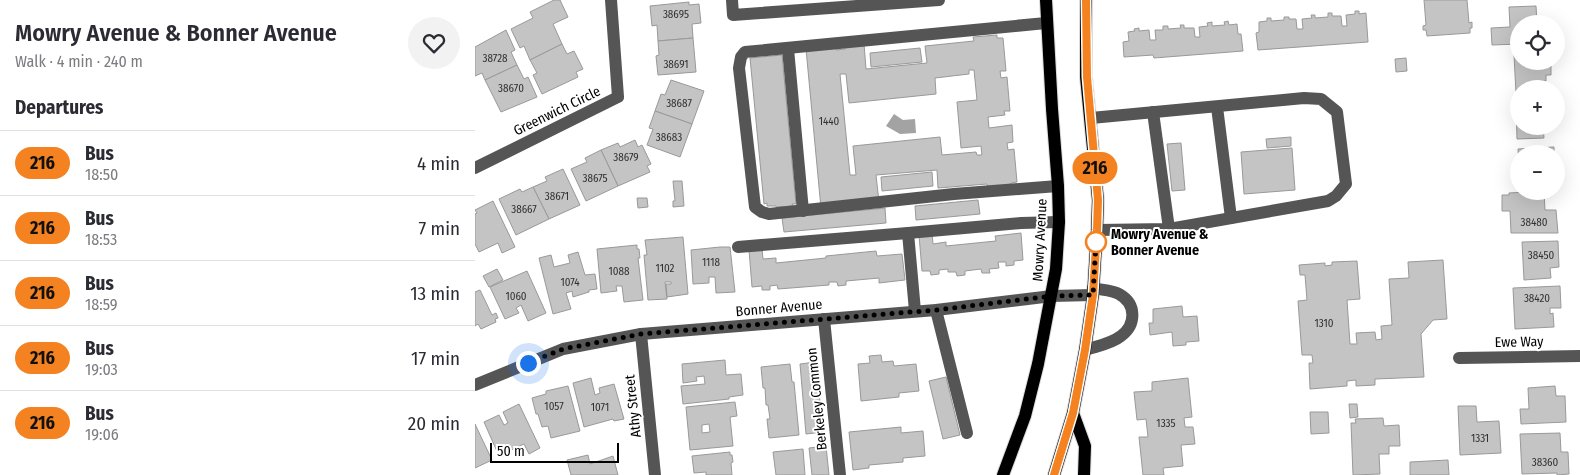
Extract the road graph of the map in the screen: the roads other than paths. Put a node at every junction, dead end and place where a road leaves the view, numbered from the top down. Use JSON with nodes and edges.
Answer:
{"nodes":[{"id":1,"x":611,"y":0,"type":"edge"},
{"id":2,"x":732,"y":0,"type":"edge"},
{"id":3,"x":939,"y":0,"type":"edge"},
{"id":4,"x":1046,"y":0,"type":"edge"},
{"id":5,"x":1086,"y":0,"type":"edge"},
{"id":6,"x":1047,"y":23,"type":"junction"},
{"id":7,"x":788,"y":49,"type":"junction"},
{"id":8,"x":1217,"y":106,"type":"junction"},
{"id":9,"x":1153,"y":112,"type":"junction"},
{"id":10,"x":1091,"y":118,"type":"junction"},
{"id":11,"x":475,"y":168,"type":"edge"},
{"id":12,"x":1058,"y":186,"type":"junction"},
{"id":13,"x":803,"y":211,"type":"junction"},
{"id":14,"x":1231,"y":218,"type":"junction"},
{"id":15,"x":1059,"y":222,"type":"junction"},
{"id":16,"x":1169,"y":229,"type":"junction"},
{"id":17,"x":1097,"y":230,"type":"junction"},
{"id":18,"x":908,"y":233,"type":"junction"},
{"id":19,"x":738,"y":247,"type":"dead end"},
{"id":20,"x":1093,"y":291,"type":"junction"},
{"id":21,"x":1052,"y":296,"type":"junction"},
{"id":22,"x":936,"y":310,"type":"junction"},
{"id":23,"x":915,"y":311,"type":"junction"},
{"id":24,"x":824,"y":319,"type":"junction"},
{"id":25,"x":641,"y":334,"type":"junction"},
{"id":26,"x":1085,"y":350,"type":"junction"},
{"id":27,"x":1580,"y":356,"type":"edge"},
{"id":28,"x":1459,"y":358,"type":"dead end"},
{"id":29,"x":475,"y":385,"type":"edge"},
{"id":30,"x":1073,"y":413,"type":"junction"},
{"id":31,"x":967,"y":433,"type":"dead end"},
{"id":32,"x":655,"y":475,"type":"edge"},
{"id":33,"x":840,"y":475,"type":"edge"},
{"id":34,"x":1003,"y":475,"type":"edge"},
{"id":35,"x":1054,"y":475,"type":"edge"},
{"id":36,"x":1084,"y":475,"type":"edge"}],
"edges":[{"from":1,"to":11,"type":"street","name":"Greenwich Circle"},
{"from":2,"to":3,"type":"street"},
{"from":4,"to":6,"type":"main road","name":"Mowry Avenue"},
{"from":5,"to":10,"type":"main road"},
{"from":6,"to":7,"type":"street"},
{"from":6,"to":12,"type":"main road","name":"Mowry Avenue"},
{"from":7,"to":13,"type":"street"},
{"from":7,"to":13,"type":"street"},
{"from":8,"to":9,"type":"street"},
{"from":8,"to":14,"type":"street"},
{"from":8,"to":14,"type":"street"},
{"from":9,"to":10,"type":"street"},
{"from":9,"to":16,"type":"street"},
{"from":10,"to":17,"type":"main road"},
{"from":12,"to":13,"type":"street"},
{"from":12,"to":15,"type":"main road","name":"Mowry Avenue"},
{"from":14,"to":16,"type":"street"},
{"from":15,"to":18,"type":"street"},
{"from":15,"to":21,"type":"main road","name":"Mowry Avenue"},
{"from":16,"to":17,"type":"street"},
{"from":17,"to":20,"type":"main road"},
{"from":18,"to":19,"type":"street"},
{"from":18,"to":23,"type":"street"},
{"from":20,"to":21,"type":"street","name":"Bonner Avenue"},
{"from":20,"to":26,"type":"main road"},
{"from":20,"to":26,"type":"street","name":"Bonner Avenue"},
{"from":21,"to":22,"type":"street","name":"Bonner Avenue"},
{"from":21,"to":34,"type":"main road","name":"Mowry Avenue"},
{"from":22,"to":23,"type":"street","name":"Bonner Avenue"},
{"from":22,"to":31,"type":"street"},
{"from":23,"to":24,"type":"street","name":"Bonner Avenue"},
{"from":24,"to":25,"type":"street","name":"Bonner Avenue"},
{"from":24,"to":33,"type":"street","name":"Berkeley Common"},
{"from":25,"to":29,"type":"street","name":"Bonner Avenue"},
{"from":25,"to":32,"type":"street","name":"Athy Street"},
{"from":26,"to":30,"type":"main road"},
{"from":27,"to":28,"type":"street","name":"Ewe Way"},
{"from":30,"to":35,"type":"main road"},
{"from":30,"to":36,"type":"main road"}]}
